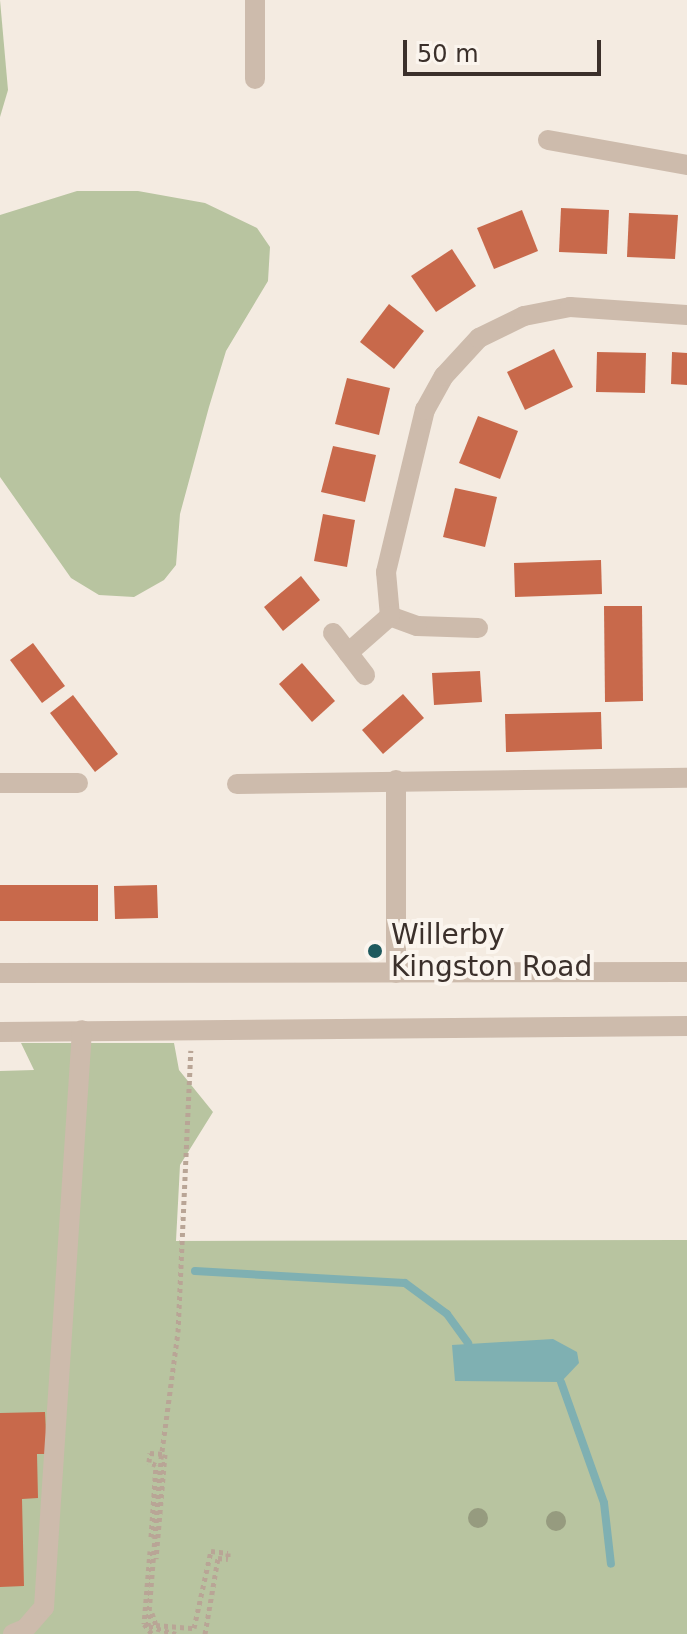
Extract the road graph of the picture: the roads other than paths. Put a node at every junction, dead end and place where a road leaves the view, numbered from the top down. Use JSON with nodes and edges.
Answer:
{"nodes":[{"id":1,"x":255,"y":0,"type":"edge"},
{"id":2,"x":255,"y":79,"type":"dead end"},
{"id":3,"x":548,"y":140,"type":"dead end"},
{"id":4,"x":687,"y":165,"type":"edge"},
{"id":5,"x":687,"y":315,"type":"edge"},
{"id":6,"x":390,"y":616,"type":"junction"},
{"id":7,"x":478,"y":628,"type":"dead end"},
{"id":8,"x":333,"y":633,"type":"dead end"},
{"id":9,"x":348,"y":653,"type":"junction"},
{"id":10,"x":365,"y":675,"type":"dead end"},
{"id":11,"x":687,"y":778,"type":"edge"},
{"id":12,"x":396,"y":780,"type":"junction"},
{"id":13,"x":0,"y":783,"type":"edge"},
{"id":14,"x":78,"y":783,"type":"dead end"},
{"id":15,"x":237,"y":784,"type":"dead end"},
{"id":16,"x":687,"y":972,"type":"edge"},
{"id":17,"x":0,"y":973,"type":"edge"},
{"id":18,"x":396,"y":973,"type":"junction"},
{"id":19,"x":687,"y":1026,"type":"edge"},
{"id":20,"x":82,"y":1030,"type":"junction"},
{"id":21,"x":0,"y":1032,"type":"edge"},
{"id":22,"x":13,"y":1634,"type":"edge"}],
"edges":[{"from":1,"to":2,"type":"street"},
{"from":3,"to":4,"type":"street"},
{"from":5,"to":6,"type":"street"},
{"from":6,"to":7,"type":"street"},
{"from":6,"to":9,"type":"street"},
{"from":8,"to":9,"type":"street"},
{"from":9,"to":10,"type":"street"},
{"from":11,"to":12,"type":"street"},
{"from":12,"to":15,"type":"street"},
{"from":12,"to":18,"type":"street"},
{"from":13,"to":14,"type":"street"},
{"from":16,"to":18,"type":"street"},
{"from":17,"to":18,"type":"street"},
{"from":19,"to":20,"type":"street"},
{"from":20,"to":21,"type":"street"},
{"from":20,"to":22,"type":"street"}]}
